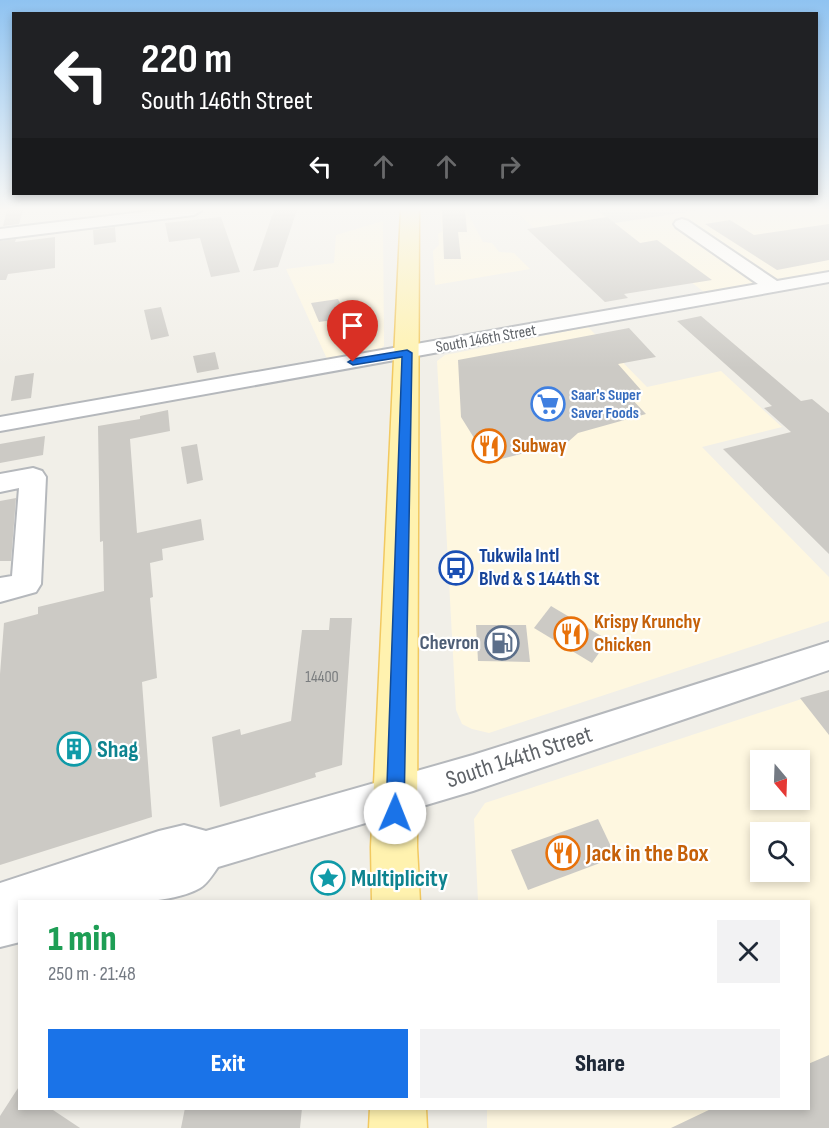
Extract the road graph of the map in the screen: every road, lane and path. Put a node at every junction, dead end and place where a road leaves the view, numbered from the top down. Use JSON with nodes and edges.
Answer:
{"nodes":[{"id":1,"x":409,"y":263,"type":"edge"},
{"id":2,"x":738,"y":263,"type":"edge"},
{"id":3,"x":829,"y":277,"type":"edge"},
{"id":4,"x":774,"y":287,"type":"junction"},
{"id":5,"x":407,"y":353,"type":"junction"},
{"id":6,"x":0,"y":424,"type":"edge"},
{"id":7,"x":0,"y":483,"type":"edge"},
{"id":8,"x":0,"y":590,"type":"edge"},
{"id":9,"x":829,"y":656,"type":"edge"},
{"id":10,"x":396,"y":796,"type":"junction"},
{"id":11,"x":206,"y":851,"type":"junction"},
{"id":12,"x":96,"y":900,"type":"edge"},
{"id":13,"x":396,"y":900,"type":"edge"},
{"id":14,"x":0,"y":904,"type":"edge"},
{"id":15,"x":18,"y":922,"type":"edge"},
{"id":16,"x":0,"y":926,"type":"edge"},
{"id":17,"x":398,"y":1110,"type":"edge"},
{"id":18,"x":398,"y":1128,"type":"edge"}],
"edges":[{"from":1,"to":5,"type":"main road"},
{"from":2,"to":4,"type":"street"},
{"from":3,"to":4,"type":"street","name":"South 146th Street"},
{"from":4,"to":5,"type":"street","name":"South 146th Street"},
{"from":5,"to":6,"type":"street","name":"South 146th Street"},
{"from":5,"to":10,"type":"main road"},
{"from":7,"to":8,"type":"street"},
{"from":9,"to":10,"type":"street","name":"South 144th Street"},
{"from":10,"to":11,"type":"street","name":"South 144th Street"},
{"from":10,"to":13,"type":"main road"},
{"from":11,"to":12,"type":"street"},
{"from":11,"to":14,"type":"street","name":"South 144th Street"},
{"from":15,"to":16,"type":"street"},
{"from":17,"to":18,"type":"main road"}]}
